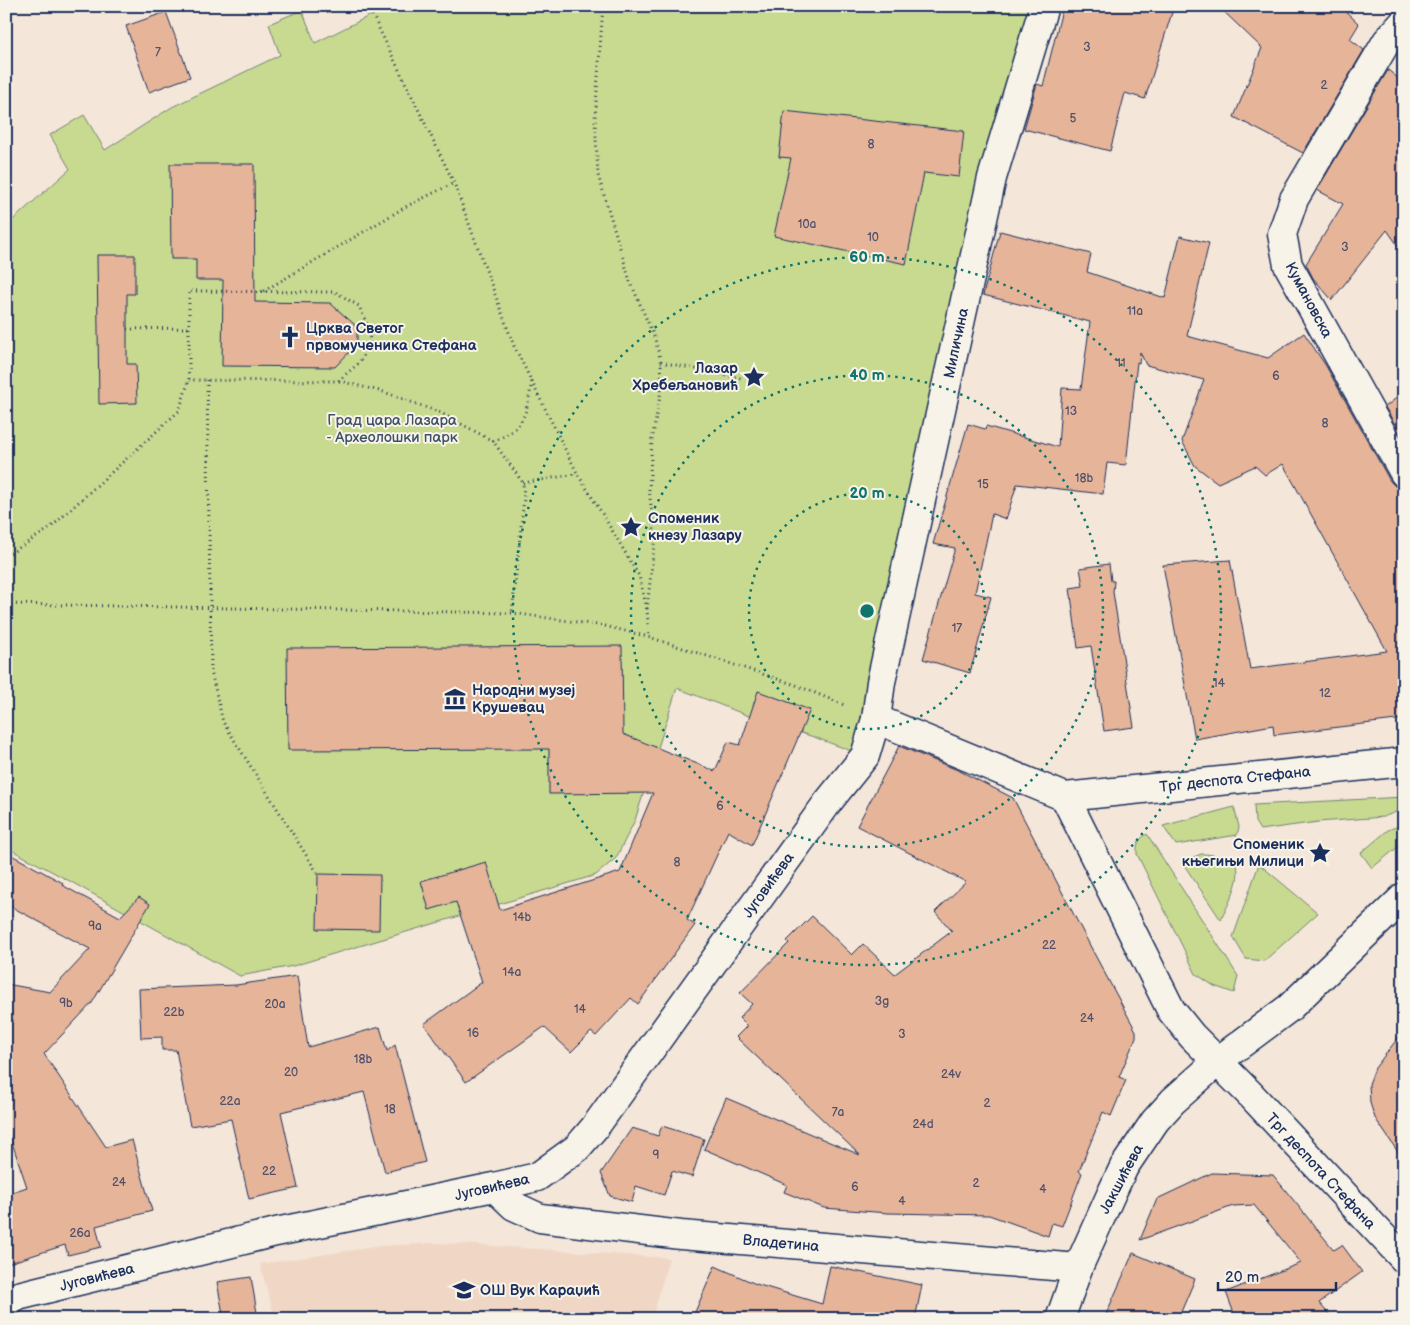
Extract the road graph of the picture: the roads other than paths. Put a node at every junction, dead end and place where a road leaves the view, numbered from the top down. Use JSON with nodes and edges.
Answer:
{"nodes":[{"id":1,"x":1044,"y":6,"type":"edge"},
{"id":2,"x":1404,"y":22,"type":"edge"},
{"id":3,"x":1404,"y":473,"type":"edge"},
{"id":4,"x":876,"y":719,"type":"junction"},
{"id":5,"x":1404,"y":762,"type":"edge"},
{"id":6,"x":1065,"y":797,"type":"junction"},
{"id":7,"x":1404,"y":896,"type":"edge"},
{"id":8,"x":1218,"y":1061,"type":"junction"},
{"id":9,"x":494,"y":1187,"type":"junction"},
{"id":10,"x":1404,"y":1259,"type":"edge"},
{"id":11,"x":1078,"y":1268,"type":"junction"},
{"id":12,"x":6,"y":1303,"type":"edge"},
{"id":13,"x":1060,"y":1319,"type":"edge"}],
"edges":[{"from":1,"to":4,"type":"street","name":"Миличина"},
{"from":2,"to":3,"type":"street","name":"Кумановска"},
{"from":4,"to":6,"type":"street","name":"Трг деспота Стефана"},
{"from":4,"to":9,"type":"street","name":"Југовићева"},
{"from":5,"to":6,"type":"street","name":"Трг деспота Стефана"},
{"from":6,"to":8,"type":"street","name":"Трг деспота Стефана"},
{"from":7,"to":8,"type":"street"},
{"from":8,"to":10,"type":"street","name":"Трг деспота Стефана"},
{"from":8,"to":11,"type":"street","name":"Јакшићева"},
{"from":9,"to":11,"type":"street","name":"Владетина"},
{"from":9,"to":12,"type":"street","name":"Југовићева"},
{"from":11,"to":13,"type":"street","name":"Јакшићева"}]}
